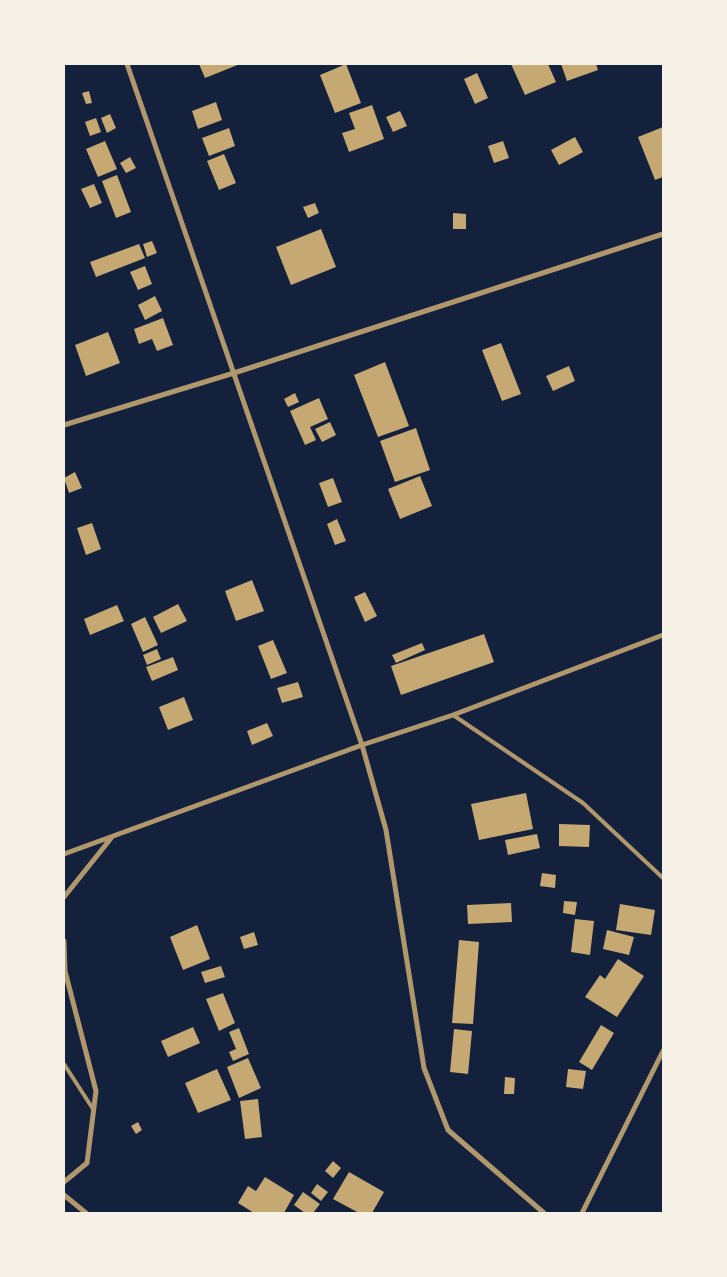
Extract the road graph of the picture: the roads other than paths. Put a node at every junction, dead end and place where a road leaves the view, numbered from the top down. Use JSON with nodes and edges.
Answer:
{"nodes":[{"id":1,"x":127,"y":64,"type":"edge"},
{"id":2,"x":663,"y":234,"type":"edge"},
{"id":3,"x":234,"y":373,"type":"junction"},
{"id":4,"x":64,"y":425,"type":"edge"},
{"id":5,"x":663,"y":635,"type":"edge"},
{"id":6,"x":453,"y":715,"type":"junction"},
{"id":7,"x":362,"y":745,"type":"junction"},
{"id":8,"x":112,"y":836,"type":"junction"},
{"id":9,"x":64,"y":854,"type":"edge"},
{"id":10,"x":663,"y":878,"type":"edge"},
{"id":11,"x":64,"y":897,"type":"edge"},
{"id":12,"x":64,"y":941,"type":"edge"},
{"id":13,"x":663,"y":1051,"type":"edge"},
{"id":14,"x":64,"y":1064,"type":"edge"},
{"id":15,"x":93,"y":1110,"type":"junction"},
{"id":16,"x":64,"y":1182,"type":"edge"},
{"id":17,"x":64,"y":1195,"type":"edge"},
{"id":18,"x":84,"y":1212,"type":"edge"},
{"id":19,"x":544,"y":1213,"type":"edge"},
{"id":20,"x":582,"y":1213,"type":"edge"}],
"edges":[{"from":1,"to":3,"type":"street"},
{"from":2,"to":3,"type":"street"},
{"from":3,"to":4,"type":"street"},
{"from":3,"to":7,"type":"street"},
{"from":5,"to":6,"type":"street"},
{"from":6,"to":7,"type":"street"},
{"from":6,"to":10,"type":"lane"},
{"from":7,"to":8,"type":"street"},
{"from":7,"to":19,"type":"street"},
{"from":8,"to":9,"type":"street"},
{"from":8,"to":11,"type":"street"},
{"from":12,"to":15,"type":"street"},
{"from":13,"to":20,"type":"street"},
{"from":14,"to":15,"type":"lane"},
{"from":15,"to":16,"type":"street"},
{"from":17,"to":18,"type":"street"}]}
